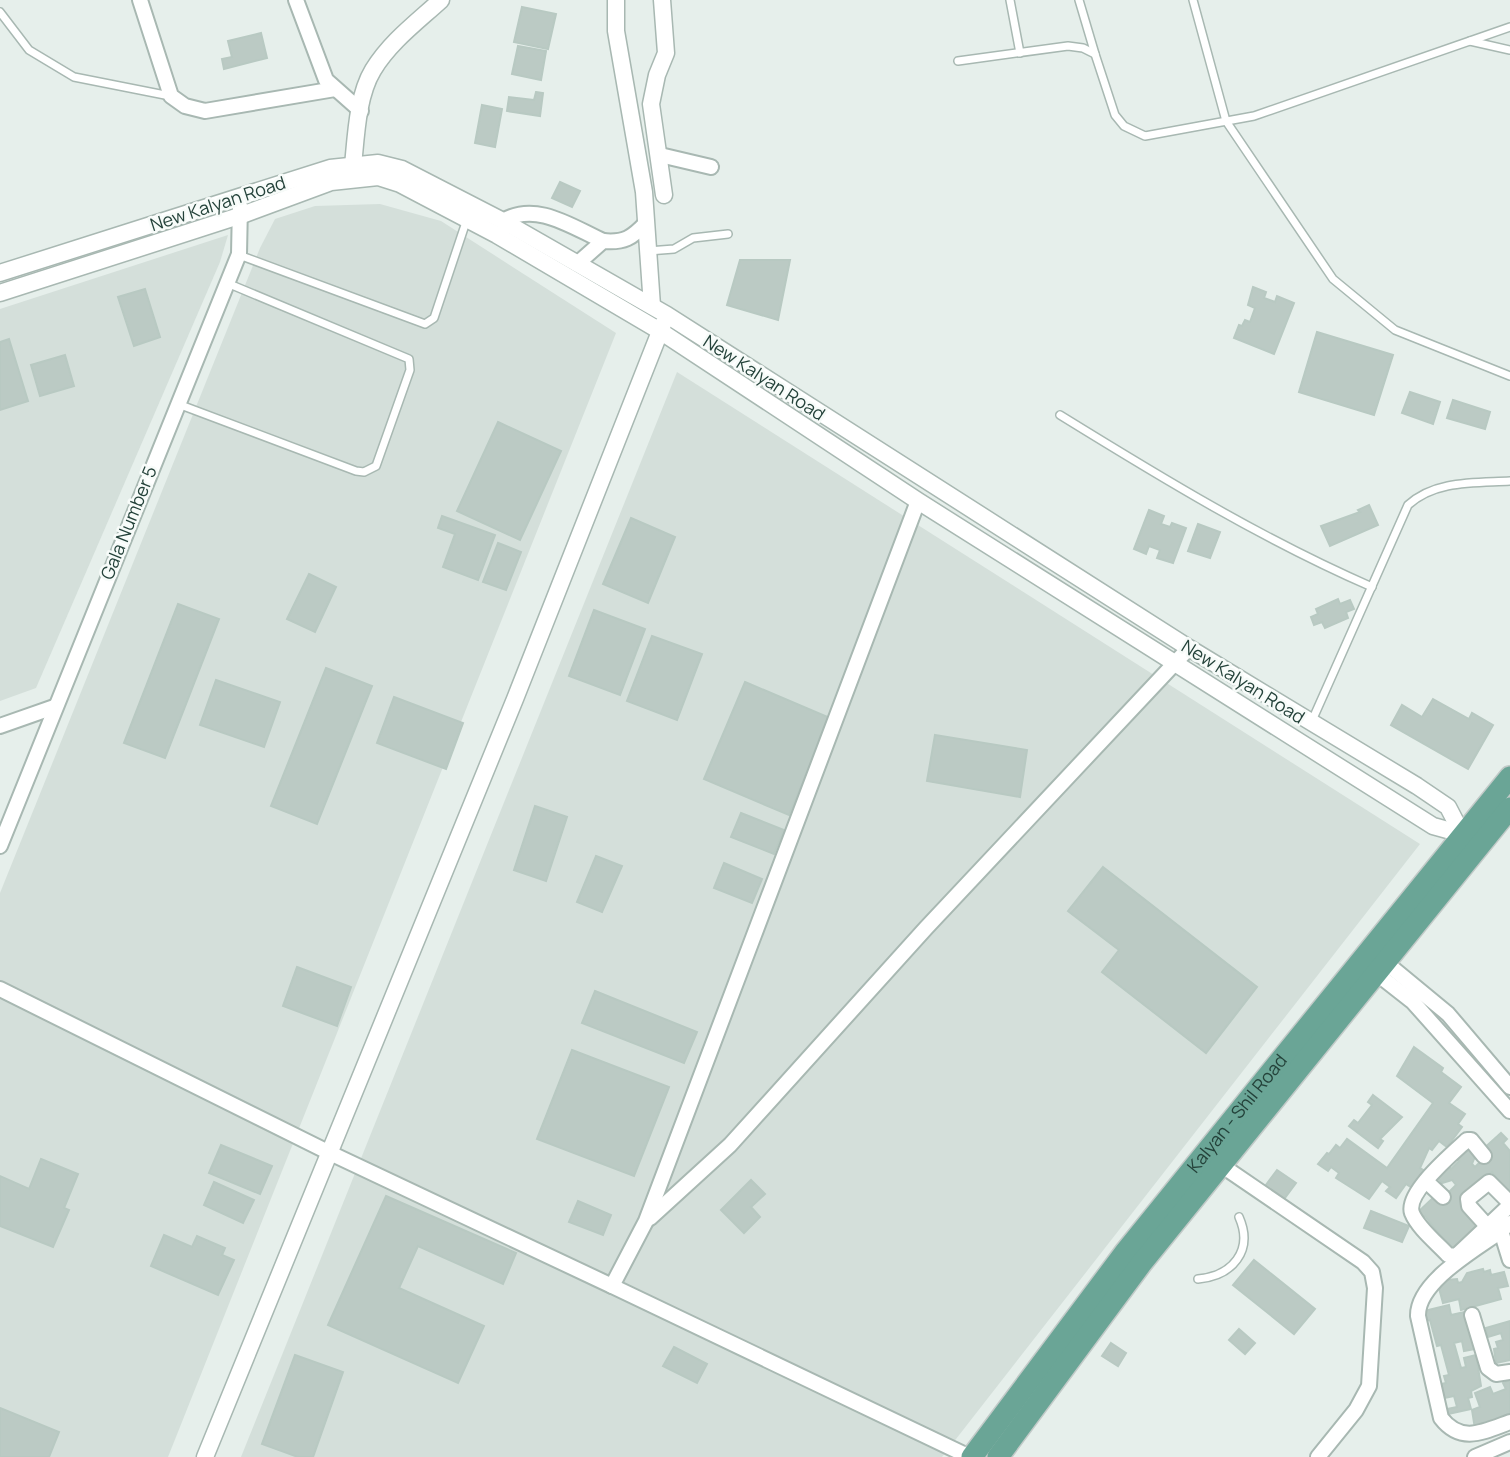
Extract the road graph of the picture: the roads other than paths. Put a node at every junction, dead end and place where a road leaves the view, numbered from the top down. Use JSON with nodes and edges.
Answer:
{"nodes":[{"id":1,"x":140,"y":0,"type":"edge"},
{"id":2,"x":296,"y":0,"type":"edge"},
{"id":3,"x":440,"y":0,"type":"edge"},
{"id":4,"x":615,"y":0,"type":"edge"},
{"id":5,"x":662,"y":0,"type":"edge"},
{"id":6,"x":1010,"y":0,"type":"edge"},
{"id":7,"x":1079,"y":0,"type":"edge"},
{"id":8,"x":1193,"y":0,"type":"edge"},
{"id":9,"x":0,"y":12,"type":"edge"},
{"id":10,"x":1510,"y":27,"type":"edge"},
{"id":11,"x":1469,"y":41,"type":"junction"},
{"id":12,"x":1510,"y":50,"type":"edge"},
{"id":13,"x":1020,"y":53,"type":"junction"},
{"id":14,"x":1095,"y":54,"type":"junction"},
{"id":15,"x":958,"y":61,"type":"dead end"},
{"id":16,"x":335,"y":89,"type":"junction"},
{"id":17,"x":171,"y":96,"type":"junction"},
{"id":18,"x":361,"y":110,"type":"junction"},
{"id":19,"x":1226,"y":121,"type":"junction"},
{"id":20,"x":654,"y":130,"type":"junction"},
{"id":21,"x":634,"y":134,"type":"junction"},
{"id":22,"x":660,"y":155,"type":"junction"},
{"id":23,"x":711,"y":167,"type":"dead end"},
{"id":24,"x":352,"y":171,"type":"junction"},
{"id":25,"x":664,"y":195,"type":"dead end"},
{"id":26,"x":239,"y":197,"type":"junction"},
{"id":27,"x":242,"y":215,"type":"junction"},
{"id":28,"x":467,"y":219,"type":"junction"},
{"id":29,"x":503,"y":221,"type":"junction"},
{"id":30,"x":646,"y":223,"type":"junction"},
{"id":31,"x":728,"y":234,"type":"dead end"},
{"id":32,"x":603,"y":241,"type":"junction"},
{"id":33,"x":239,"y":254,"type":"junction"},
{"id":34,"x":648,"y":258,"type":"junction"},
{"id":35,"x":577,"y":264,"type":"junction"},
{"id":36,"x":0,"y":273,"type":"edge"},
{"id":37,"x":227,"y":284,"type":"junction"},
{"id":38,"x":608,"y":291,"type":"junction"},
{"id":39,"x":0,"y":293,"type":"edge"},
{"id":40,"x":652,"y":306,"type":"junction"},
{"id":41,"x":667,"y":315,"type":"junction"},
{"id":42,"x":660,"y":331,"type":"junction"},
{"id":43,"x":1510,"y":376,"type":"edge"},
{"id":44,"x":178,"y":404,"type":"junction"},
{"id":45,"x":1060,"y":415,"type":"dead end"},
{"id":46,"x":1510,"y":481,"type":"edge"},
{"id":47,"x":918,"y":501,"type":"junction"},
{"id":48,"x":1372,"y":587,"type":"junction"},
{"id":49,"x":1189,"y":648,"type":"junction"},
{"id":50,"x":1176,"y":662,"type":"junction"},
{"id":51,"x":54,"y":707,"type":"junction"},
{"id":52,"x":1311,"y":724,"type":"junction"},
{"id":53,"x":0,"y":726,"type":"edge"},
{"id":54,"x":1510,"y":777,"type":"edge"},
{"id":55,"x":1510,"y":808,"type":"edge"},
{"id":56,"x":1470,"y":841,"type":"junction"},
{"id":57,"x":0,"y":846,"type":"edge"},
{"id":58,"x":1380,"y":967,"type":"junction"},
{"id":59,"x":0,"y":989,"type":"edge"},
{"id":60,"x":1510,"y":1087,"type":"edge"},
{"id":61,"x":1510,"y":1111,"type":"edge"},
{"id":62,"x":330,"y":1153,"type":"junction"},
{"id":63,"x":1484,"y":1156,"type":"dead end"},
{"id":64,"x":1221,"y":1165,"type":"junction"},
{"id":65,"x":1426,"y":1181,"type":"junction"},
{"id":66,"x":1443,"y":1197,"type":"dead end"},
{"id":67,"x":1510,"y":1204,"type":"edge"},
{"id":68,"x":1240,"y":1217,"type":"dead end"},
{"id":69,"x":646,"y":1222,"type":"junction"},
{"id":70,"x":1500,"y":1227,"type":"edge"},
{"id":71,"x":1510,"y":1260,"type":"edge"},
{"id":72,"x":1198,"y":1279,"type":"dead end"},
{"id":73,"x":612,"y":1286,"type":"junction"},
{"id":74,"x":1472,"y":1315,"type":"dead end"},
{"id":75,"x":1510,"y":1372,"type":"edge"},
{"id":76,"x":1510,"y":1422,"type":"edge"},
{"id":77,"x":1510,"y":1442,"type":"edge"},
{"id":78,"x":205,"y":1457,"type":"edge"},
{"id":79,"x":971,"y":1457,"type":"edge"},
{"id":80,"x":998,"y":1457,"type":"edge"},
{"id":81,"x":1318,"y":1457,"type":"edge"},
{"id":82,"x":1475,"y":1457,"type":"edge"}],
"edges":[{"from":1,"to":17,"type":"street"},
{"from":2,"to":16,"type":"street"},
{"from":3,"to":18,"type":"street"},
{"from":4,"to":21,"type":"street"},
{"from":5,"to":20,"type":"street"},
{"from":6,"to":13,"type":"lane"},
{"from":7,"to":14,"type":"lane"},
{"from":8,"to":19,"type":"lane"},
{"from":9,"to":17,"type":"lane"},
{"from":10,"to":11,"type":"lane"},
{"from":11,"to":12,"type":"lane"},
{"from":11,"to":19,"type":"lane"},
{"from":13,"to":14,"type":"lane"},
{"from":13,"to":15,"type":"lane"},
{"from":14,"to":19,"type":"lane"},
{"from":16,"to":17,"type":"street"},
{"from":16,"to":18,"type":"street"},
{"from":18,"to":24,"type":"street"},
{"from":19,"to":43,"type":"lane"},
{"from":20,"to":21,"type":"street"},
{"from":20,"to":22,"type":"street"},
{"from":21,"to":30,"type":"street"},
{"from":22,"to":23,"type":"street"},
{"from":22,"to":25,"type":"street"},
{"from":24,"to":26,"type":"street","name":"New Kalyan Road"},
{"from":24,"to":27,"type":"street"},
{"from":24,"to":28,"type":"street","name":"New Kalyan Road"},
{"from":24,"to":29,"type":"street","name":"New Kalyan Road"},
{"from":26,"to":27,"type":"street","name":"Gala Number 5"},
{"from":26,"to":36,"type":"street","name":"New Kalyan Road"},
{"from":27,"to":33,"type":"street","name":"Gala Number 5"},
{"from":27,"to":39,"type":"street"},
{"from":28,"to":33,"type":"lane"},
{"from":28,"to":38,"type":"street","name":"New Kalyan Road"},
{"from":29,"to":32,"type":"street"},
{"from":29,"to":35,"type":"street","name":"New Kalyan Road"},
{"from":30,"to":32,"type":"street"},
{"from":30,"to":34,"type":"street"},
{"from":31,"to":34,"type":"lane"},
{"from":32,"to":35,"type":"street"},
{"from":33,"to":37,"type":"street","name":"Gala Number 5"},
{"from":34,"to":40,"type":"street"},
{"from":35,"to":38,"type":"street","name":"New Kalyan Road"},
{"from":37,"to":44,"type":"street","name":"Gala Number 5"},
{"from":37,"to":44,"type":"lane"},
{"from":38,"to":40,"type":"street","name":"New Kalyan Road"},
{"from":38,"to":42,"type":"street","name":"New Kalyan Road"},
{"from":40,"to":41,"type":"street","name":"New Kalyan Road"},
{"from":41,"to":42,"type":"street"},
{"from":41,"to":49,"type":"street","name":"New Kalyan Road"},
{"from":42,"to":47,"type":"street","name":"New Kalyan Road"},
{"from":42,"to":62,"type":"street"},
{"from":44,"to":51,"type":"street","name":"Gala Number 5"},
{"from":45,"to":48,"type":"lane"},
{"from":46,"to":48,"type":"lane"},
{"from":47,"to":50,"type":"street","name":"New Kalyan Road"},
{"from":47,"to":69,"type":"street"},
{"from":48,"to":52,"type":"lane"},
{"from":49,"to":50,"type":"street"},
{"from":49,"to":52,"type":"street","name":"New Kalyan Road"},
{"from":50,"to":56,"type":"street","name":"New Kalyan Road"},
{"from":50,"to":69,"type":"street"},
{"from":51,"to":53,"type":"street"},
{"from":51,"to":57,"type":"street","name":"Gala Number 5"},
{"from":52,"to":56,"type":"street","name":"New Kalyan Road"},
{"from":54,"to":56,"type":"main road","name":"Kalyan - Shil Road"},
{"from":55,"to":56,"type":"main road","name":"Kalyan - Shil Road"},
{"from":56,"to":58,"type":"main road","name":"Kalyan - Shil Road"},
{"from":56,"to":79,"type":"main road","name":"Kalyan - Shil Road"},
{"from":58,"to":60,"type":"street"},
{"from":58,"to":61,"type":"street"},
{"from":58,"to":64,"type":"main road","name":"Kalyan - Shil Road"},
{"from":59,"to":62,"type":"street"},
{"from":62,"to":73,"type":"street"},
{"from":62,"to":78,"type":"street"},
{"from":63,"to":65,"type":"street"},
{"from":64,"to":80,"type":"main road","name":"Kalyan - Shil Road"},
{"from":64,"to":81,"type":"street"},
{"from":65,"to":66,"type":"street"},
{"from":65,"to":70,"type":"street"},
{"from":67,"to":70,"type":"street"},
{"from":67,"to":70,"type":"street"},
{"from":68,"to":72,"type":"lane"},
{"from":69,"to":73,"type":"street"},
{"from":70,"to":71,"type":"street"},
{"from":70,"to":76,"type":"street"},
{"from":73,"to":79,"type":"street"},
{"from":74,"to":75,"type":"street"},
{"from":77,"to":82,"type":"street"}]}
